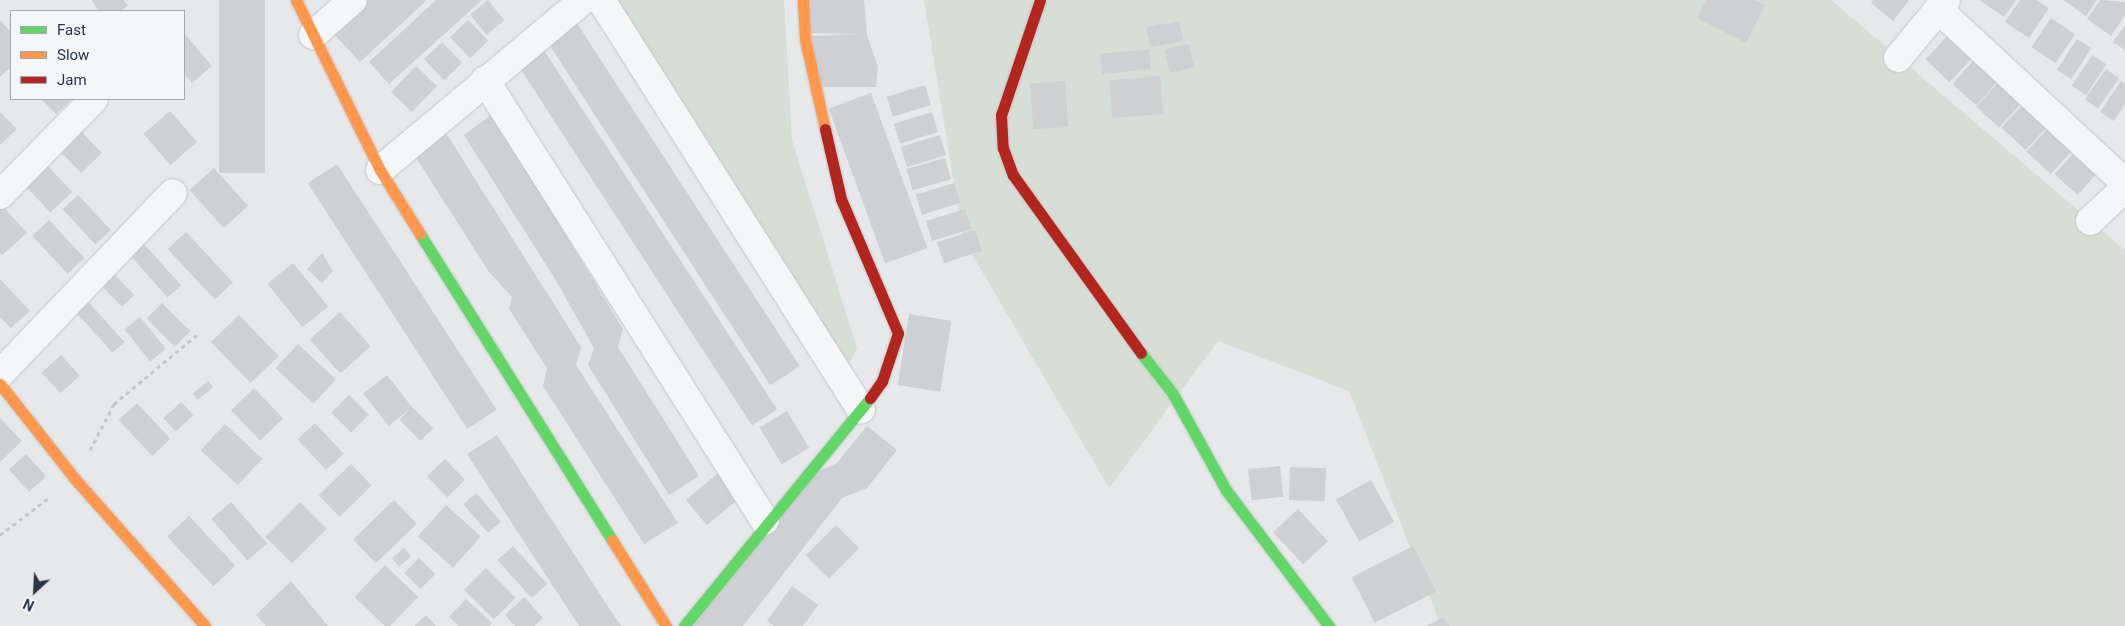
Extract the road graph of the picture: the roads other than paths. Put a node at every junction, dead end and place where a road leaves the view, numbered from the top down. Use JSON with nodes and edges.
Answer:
{"nodes":[{"id":1,"x":296,"y":0,"type":"edge"},
{"id":2,"x":353,"y":0,"type":"edge"},
{"id":3,"x":583,"y":0,"type":"edge"},
{"id":4,"x":601,"y":0,"type":"edge"},
{"id":5,"x":803,"y":0,"type":"edge"},
{"id":6,"x":1040,"y":0,"type":"edge"},
{"id":7,"x":1942,"y":4,"type":"edge"},
{"id":8,"x":313,"y":35,"type":"junction"},
{"id":9,"x":1898,"y":58,"type":"dead end"},
{"id":10,"x":485,"y":80,"type":"junction"},
{"id":11,"x":93,"y":100,"type":"edge"},
{"id":12,"x":380,"y":170,"type":"junction"},
{"id":13,"x":2125,"y":183,"type":"edge"},
{"id":14,"x":2125,"y":188,"type":"edge"},
{"id":15,"x":173,"y":193,"type":"dead end"},
{"id":16,"x":0,"y":195,"type":"edge"},
{"id":17,"x":2090,"y":221,"type":"dead end"},
{"id":18,"x":0,"y":374,"type":"edge"},
{"id":19,"x":0,"y":384,"type":"edge"},
{"id":20,"x":861,"y":410,"type":"junction"},
{"id":21,"x":765,"y":522,"type":"junction"},
{"id":22,"x":205,"y":626,"type":"edge"},
{"id":23,"x":666,"y":626,"type":"edge"},
{"id":24,"x":684,"y":626,"type":"edge"},
{"id":25,"x":1330,"y":626,"type":"edge"}],
"edges":[{"from":1,"to":8,"type":"street"},
{"from":2,"to":8,"type":"street"},
{"from":3,"to":10,"type":"street"},
{"from":4,"to":20,"type":"street"},
{"from":5,"to":20,"type":"street"},
{"from":6,"to":25,"type":"street"},
{"from":7,"to":9,"type":"street"},
{"from":7,"to":13,"type":"street"},
{"from":8,"to":12,"type":"street"},
{"from":10,"to":12,"type":"street"},
{"from":10,"to":21,"type":"street"},
{"from":11,"to":16,"type":"street"},
{"from":12,"to":23,"type":"street"},
{"from":14,"to":17,"type":"street"},
{"from":15,"to":18,"type":"street"},
{"from":19,"to":22,"type":"street"},
{"from":20,"to":21,"type":"street"},
{"from":21,"to":24,"type":"street"}]}
